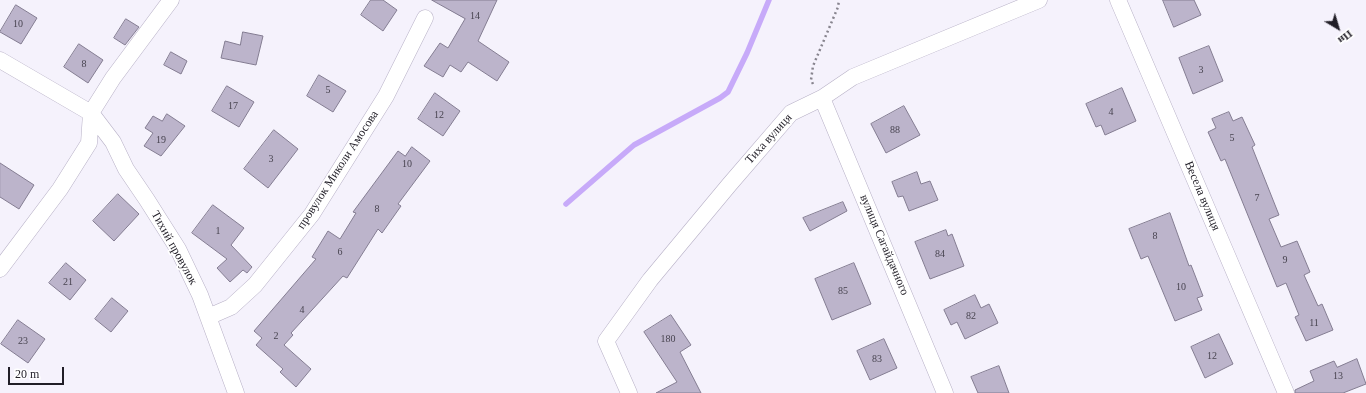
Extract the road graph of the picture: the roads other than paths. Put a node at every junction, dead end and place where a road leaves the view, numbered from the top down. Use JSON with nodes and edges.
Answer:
{"nodes":[{"id":1,"x":171,"y":0,"type":"edge"},
{"id":2,"x":1039,"y":0,"type":"edge"},
{"id":3,"x":1118,"y":0,"type":"edge"},
{"id":4,"x":425,"y":18,"type":"dead end"},
{"id":5,"x":0,"y":60,"type":"edge"},
{"id":6,"x":822,"y":98,"type":"junction"},
{"id":7,"x":91,"y":113,"type":"junction"},
{"id":8,"x":0,"y":269,"type":"edge"},
{"id":9,"x":208,"y":318,"type":"junction"},
{"id":10,"x":236,"y":393,"type":"edge"},
{"id":11,"x":629,"y":393,"type":"edge"},
{"id":12,"x":945,"y":393,"type":"edge"},
{"id":13,"x":1286,"y":393,"type":"edge"}],
"edges":[{"from":1,"to":7,"type":"street"},
{"from":2,"to":6,"type":"street","name":"Тиха вулиця"},
{"from":3,"to":13,"type":"street","name":"Весела вулиця"},
{"from":4,"to":9,"type":"street","name":"провулок Миколи Амосова"},
{"from":5,"to":7,"type":"street"},
{"from":6,"to":11,"type":"street","name":"Тиха вулиця"},
{"from":6,"to":12,"type":"street","name":"вулиця Сагайдачного"},
{"from":7,"to":8,"type":"street"},
{"from":7,"to":9,"type":"street","name":"Тихий провулок"},
{"from":9,"to":10,"type":"street","name":"Тихий провулок"}]}
